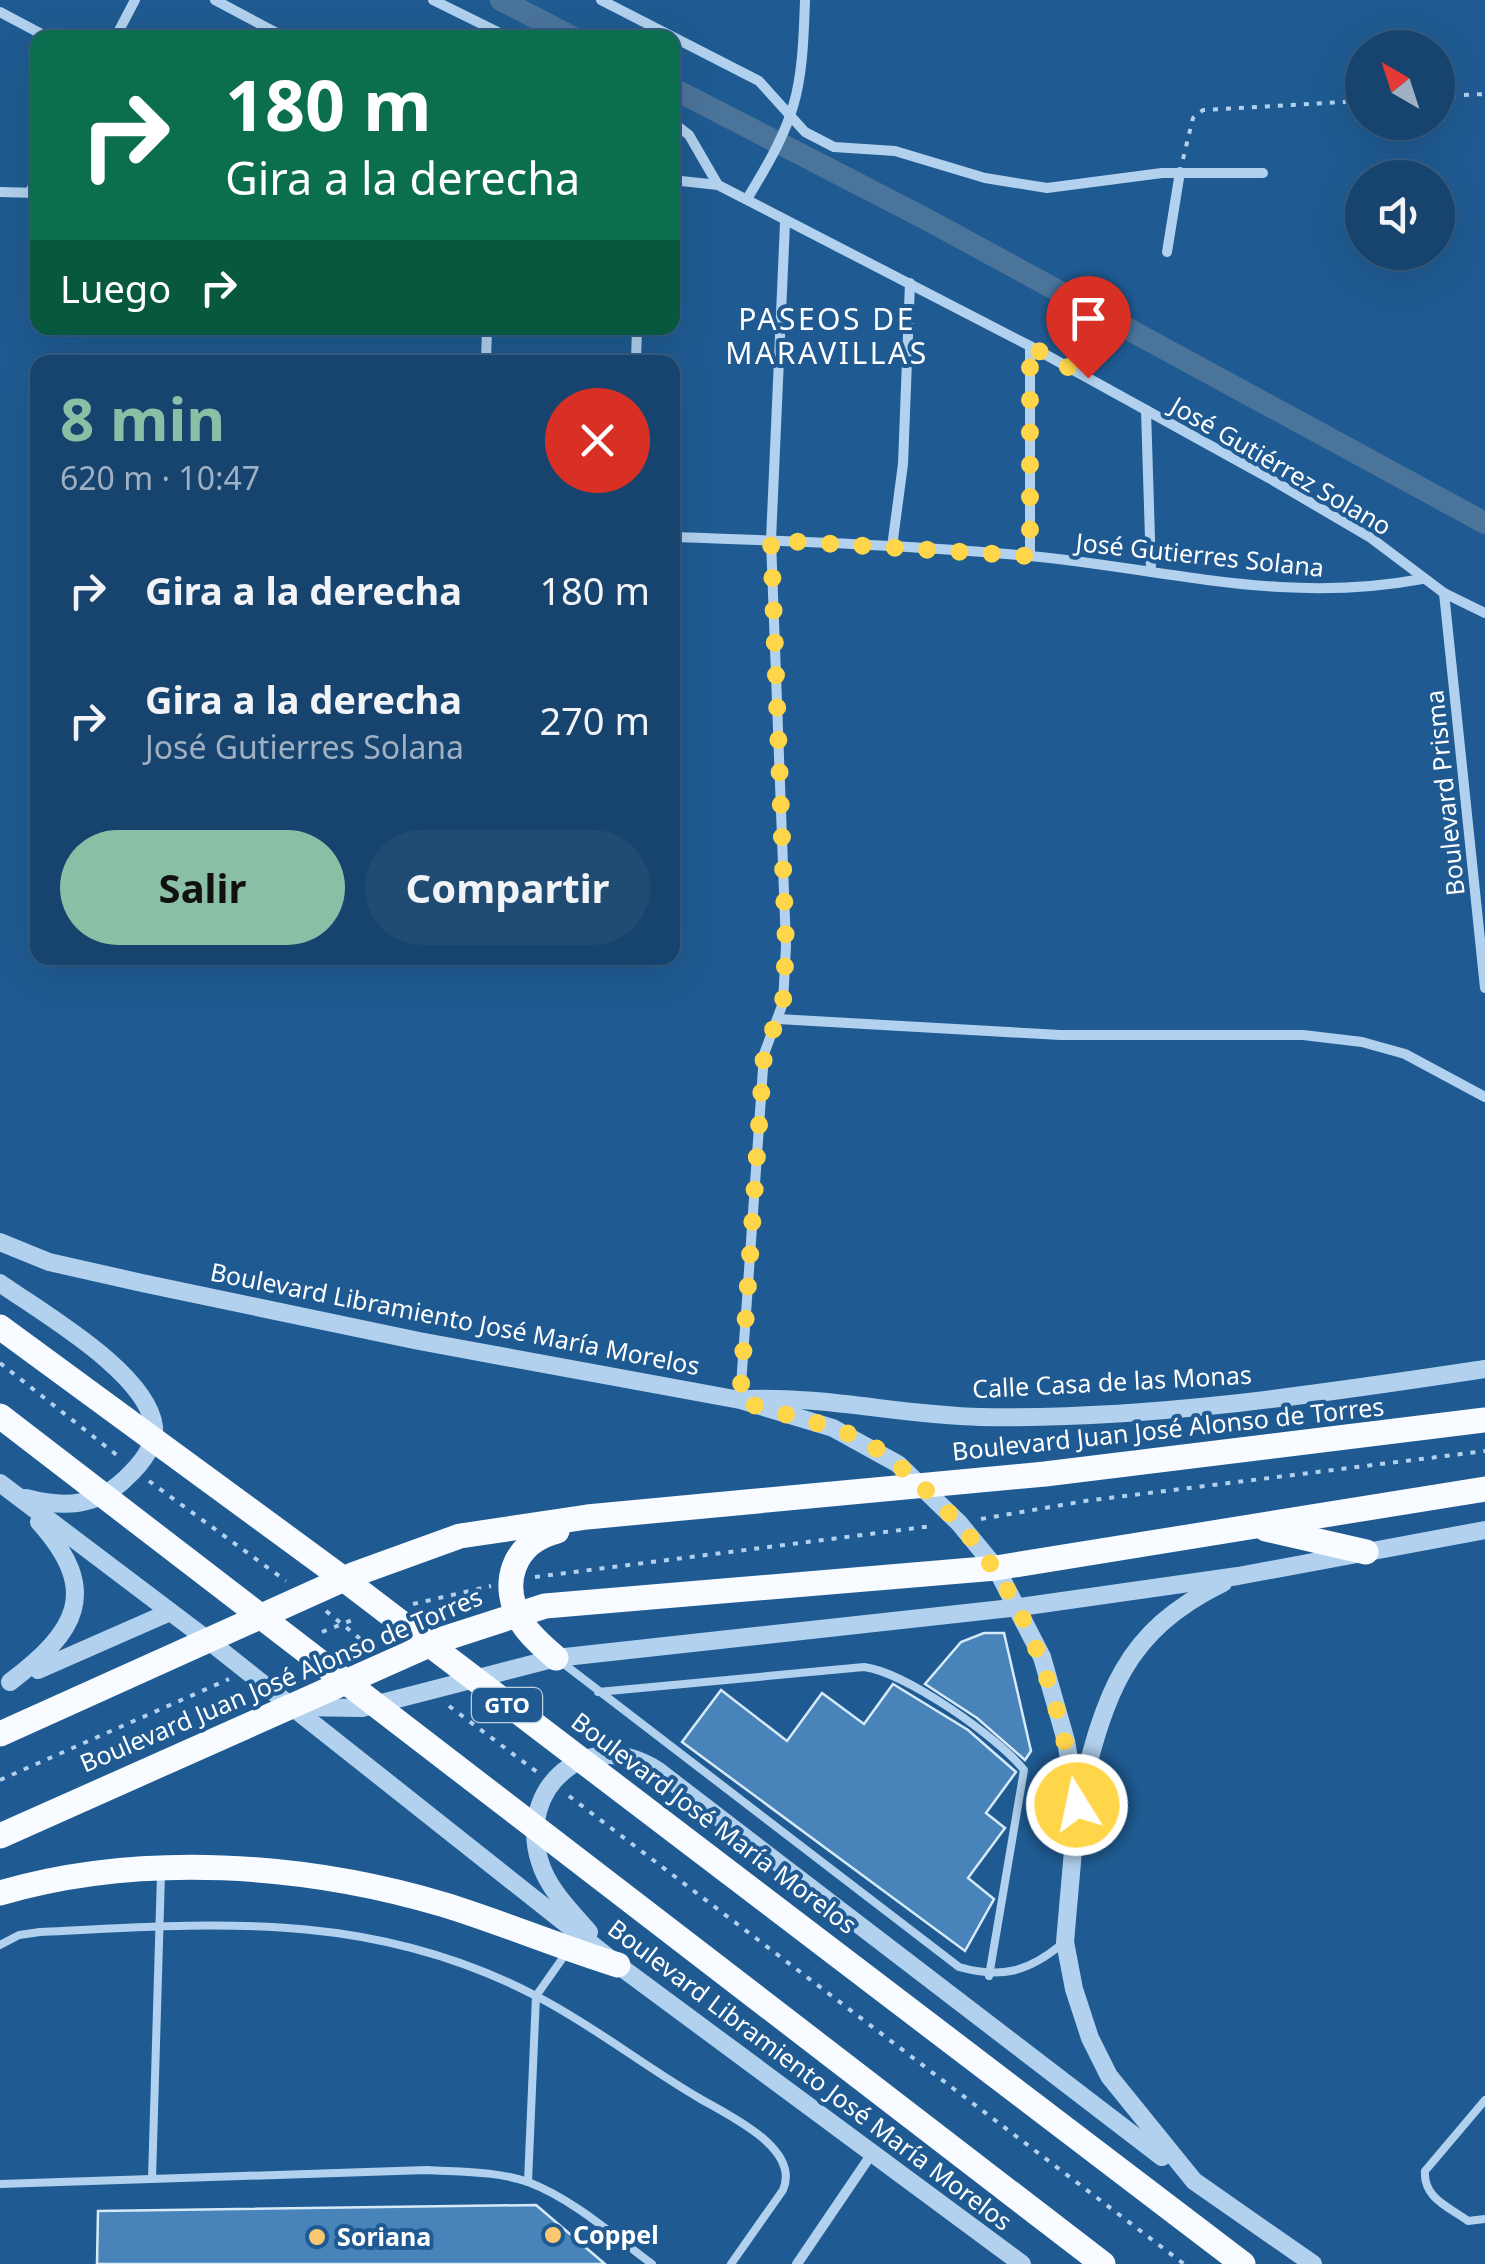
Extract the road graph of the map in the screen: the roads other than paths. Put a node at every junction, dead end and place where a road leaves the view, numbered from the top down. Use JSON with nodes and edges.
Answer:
{"nodes":[{"id":1,"x":135,"y":0,"type":"edge"},
{"id":2,"x":216,"y":0,"type":"edge"},
{"id":3,"x":433,"y":0,"type":"edge"},
{"id":4,"x":601,"y":0,"type":"edge"},
{"id":5,"x":806,"y":0,"type":"edge"},
{"id":6,"x":0,"y":12,"type":"edge"},
{"id":7,"x":33,"y":30,"type":"edge"},
{"id":8,"x":119,"y":30,"type":"edge"},
{"id":9,"x":271,"y":30,"type":"edge"},
{"id":10,"x":494,"y":30,"type":"edge"},
{"id":11,"x":660,"y":30,"type":"edge"},
{"id":12,"x":680,"y":40,"type":"edge"},
{"id":13,"x":789,"y":125,"type":"junction"},
{"id":14,"x":680,"y":128,"type":"edge"},
{"id":15,"x":1180,"y":172,"type":"junction"},
{"id":16,"x":1263,"y":174,"type":"dead end"},
{"id":17,"x":680,"y":181,"type":"edge"},
{"id":18,"x":718,"y":185,"type":"junction"},
{"id":19,"x":0,"y":192,"type":"edge"},
{"id":20,"x":30,"y":193,"type":"edge"},
{"id":21,"x":748,"y":199,"type":"junction"},
{"id":22,"x":785,"y":223,"type":"junction"},
{"id":23,"x":1167,"y":252,"type":"dead end"},
{"id":24,"x":910,"y":283,"type":"junction"},
{"id":25,"x":1030,"y":346,"type":"junction"},
{"id":26,"x":1146,"y":410,"type":"junction"},
{"id":27,"x":680,"y":537,"type":"edge"},
{"id":28,"x":771,"y":540,"type":"junction"},
{"id":29,"x":892,"y":547,"type":"junction"},
{"id":30,"x":1030,"y":556,"type":"junction"},
{"id":31,"x":1151,"y":571,"type":"junction"},
{"id":32,"x":1422,"y":579,"type":"junction"},
{"id":33,"x":1444,"y":593,"type":"junction"},
{"id":34,"x":1485,"y":613,"type":"edge"},
{"id":35,"x":1482,"y":911,"type":"edge"},
{"id":36,"x":1485,"y":988,"type":"edge"},
{"id":37,"x":778,"y":1018,"type":"junction"},
{"id":38,"x":1485,"y":1097,"type":"edge"},
{"id":39,"x":0,"y":1242,"type":"edge"},
{"id":40,"x":0,"y":1283,"type":"edge"},
{"id":41,"x":0,"y":1326,"type":"edge"},
{"id":42,"x":1485,"y":1369,"type":"edge"},
{"id":43,"x":740,"y":1400,"type":"junction"},
{"id":44,"x":0,"y":1416,"type":"edge"},
{"id":45,"x":1485,"y":1420,"type":"edge"},
{"id":46,"x":922,"y":1487,"type":"junction"},
{"id":47,"x":8,"y":1489,"type":"edge"},
{"id":48,"x":1485,"y":1489,"type":"edge"},
{"id":49,"x":769,"y":1502,"type":"junction"},
{"id":50,"x":1252,"y":1526,"type":"junction"},
{"id":51,"x":1485,"y":1530,"type":"edge"},
{"id":52,"x":1366,"y":1552,"type":"junction"},
{"id":53,"x":996,"y":1568,"type":"junction"},
{"id":54,"x":1238,"y":1576,"type":"junction"},
{"id":55,"x":1020,"y":1608,"type":"junction"},
{"id":56,"x":170,"y":1612,"type":"junction"},
{"id":57,"x":517,"y":1612,"type":"junction"},
{"id":58,"x":209,"y":1641,"type":"junction"},
{"id":59,"x":556,"y":1658,"type":"junction"},
{"id":60,"x":5,"y":1684,"type":"edge"},
{"id":61,"x":598,"y":1692,"type":"junction"},
{"id":62,"x":291,"y":1707,"type":"junction"},
{"id":63,"x":0,"y":1734,"type":"edge"},
{"id":64,"x":1077,"y":1805,"type":"junction"},
{"id":65,"x":0,"y":1836,"type":"edge"},
{"id":66,"x":160,"y":1870,"type":"junction"},
{"id":67,"x":0,"y":1893,"type":"edge"},
{"id":68,"x":162,"y":1925,"type":"junction"},
{"id":69,"x":1065,"y":1942,"type":"junction"},
{"id":70,"x":0,"y":1946,"type":"edge"},
{"id":71,"x":569,"y":1950,"type":"junction"},
{"id":72,"x":618,"y":1965,"type":"junction"},
{"id":73,"x":989,"y":1976,"type":"junction"},
{"id":74,"x":536,"y":1996,"type":"junction"},
{"id":75,"x":1485,"y":2100,"type":"edge"},
{"id":76,"x":873,"y":2151,"type":"junction"},
{"id":77,"x":152,"y":2179,"type":"junction"},
{"id":78,"x":1194,"y":2181,"type":"junction"},
{"id":79,"x":528,"y":2182,"type":"junction"},
{"id":80,"x":0,"y":2184,"type":"edge"},
{"id":81,"x":1485,"y":2218,"type":"edge"},
{"id":82,"x":652,"y":2264,"type":"edge"},
{"id":83,"x":731,"y":2264,"type":"edge"},
{"id":84,"x":796,"y":2264,"type":"edge"},
{"id":85,"x":1022,"y":2264,"type":"edge"},
{"id":86,"x":1103,"y":2264,"type":"edge"},
{"id":87,"x":1243,"y":2264,"type":"edge"},
{"id":88,"x":1313,"y":2264,"type":"edge"}],
"edges":[{"from":1,"to":8,"type":"street"},
{"from":2,"to":9,"type":"street"},
{"from":3,"to":10,"type":"street"},
{"from":4,"to":11,"type":"street"},
{"from":5,"to":13,"type":"street"},
{"from":6,"to":7,"type":"street"},
{"from":12,"to":13,"type":"street"},
{"from":13,"to":15,"type":"street"},
{"from":13,"to":21,"type":"street"},
{"from":14,"to":18,"type":"street"},
{"from":15,"to":16,"type":"street"},
{"from":15,"to":23,"type":"street"},
{"from":17,"to":18,"type":"street","name":"José Gutiérrez Solano"},
{"from":18,"to":21,"type":"street","name":"José Gutiérrez Solano"},
{"from":19,"to":20,"type":"street"},
{"from":21,"to":22,"type":"street","name":"José Gutiérrez Solano"},
{"from":22,"to":24,"type":"street","name":"José Gutiérrez Solano"},
{"from":22,"to":28,"type":"street"},
{"from":24,"to":25,"type":"street","name":"José Gutiérrez Solano"},
{"from":24,"to":29,"type":"street"},
{"from":25,"to":26,"type":"street","name":"José Gutiérrez Solano"},
{"from":25,"to":30,"type":"street"},
{"from":26,"to":31,"type":"street"},
{"from":26,"to":32,"type":"street","name":"José Gutiérrez Solano"},
{"from":27,"to":28,"type":"street","name":"José Gutierres Solana"},
{"from":28,"to":29,"type":"street","name":"José Gutierres Solana"},
{"from":28,"to":37,"type":"street"},
{"from":29,"to":30,"type":"street","name":"José Gutierres Solana"},
{"from":30,"to":31,"type":"street","name":"José Gutierres Solana"},
{"from":31,"to":32,"type":"street","name":"José Gutierres Solana"},
{"from":32,"to":33,"type":"street","name":"José Gutiérrez Solano"},
{"from":33,"to":34,"type":"street","name":"José Gutiérrez Solano"},
{"from":33,"to":35,"type":"street","name":"Boulevard Prisma"},
{"from":35,"to":36,"type":"street","name":"Boulevard Prisma"},
{"from":37,"to":38,"type":"street"},
{"from":37,"to":43,"type":"street"},
{"from":39,"to":43,"type":"street","name":"Boulevard Libramiento José María Morelos"},
{"from":40,"to":47,"type":"street"},
{"from":41,"to":87,"type":"main road","name":"Boulevard José María Morelos","number":"GTO"},
{"from":42,"to":43,"type":"street","name":"Calle Casa de las Monas"},
{"from":43,"to":46,"type":"street","name":"Boulevard Libramiento José María Morelos"},
{"from":44,"to":86,"type":"main road"},
{"from":45,"to":46,"type":"main road","name":"Boulevard Juan José Alonso de Torres"},
{"from":46,"to":49,"type":"main road","name":"Boulevard Juan José Alonso de Torres"},
{"from":46,"to":53,"type":"street","name":"Boulevard Libramiento José María Morelos"},
{"from":47,"to":56,"type":"street","name":"Boulevard Libramiento José María Morelos"},
{"from":47,"to":60,"type":"street"},
{"from":48,"to":50,"type":"main road","name":"Boulevard Juan José Alonso de Torres"},
{"from":49,"to":57,"type":"main road"},
{"from":49,"to":58,"type":"main road","name":"Boulevard Juan José Alonso de Torres"},
{"from":50,"to":52,"type":"main road"},
{"from":50,"to":53,"type":"main road","name":"Boulevard Juan José Alonso de Torres"},
{"from":51,"to":52,"type":"street"},
{"from":52,"to":54,"type":"street"},
{"from":53,"to":55,"type":"street","name":"Boulevard Libramiento José María Morelos"},
{"from":53,"to":57,"type":"main road","name":"Boulevard Juan José Alonso de Torres"},
{"from":54,"to":55,"type":"street"},
{"from":54,"to":64,"type":"street"},
{"from":55,"to":59,"type":"street"},
{"from":55,"to":64,"type":"street","name":"Boulevard Libramiento José María Morelos"},
{"from":56,"to":58,"type":"street","name":"Boulevard Libramiento José María Morelos"},
{"from":56,"to":60,"type":"street"},
{"from":57,"to":59,"type":"main road"},
{"from":57,"to":62,"type":"main road","name":"Boulevard Juan José Alonso de Torres"},
{"from":58,"to":62,"type":"street","name":"Boulevard Libramiento José María Morelos"},
{"from":58,"to":63,"type":"main road","name":"Boulevard Juan José Alonso de Torres"},
{"from":59,"to":61,"type":"lane"},
{"from":59,"to":62,"type":"street"},
{"from":61,"to":73,"type":"lane"},
{"from":61,"to":73,"type":"lane"},
{"from":62,"to":65,"type":"main road","name":"Boulevard Juan José Alonso de Torres"},
{"from":62,"to":72,"type":"street","name":"Boulevard Libramiento José María Morelos"},
{"from":64,"to":69,"type":"street","name":"Boulevard Libramiento José María Morelos"},
{"from":66,"to":67,"type":"main road"},
{"from":66,"to":68,"type":"lane"},
{"from":66,"to":71,"type":"main road"},
{"from":68,"to":70,"type":"lane"},
{"from":68,"to":74,"type":"lane"},
{"from":68,"to":77,"type":"lane"},
{"from":69,"to":73,"type":"lane"},
{"from":69,"to":78,"type":"street","name":"Boulevard Libramiento José María Morelos"},
{"from":71,"to":72,"type":"main road"},
{"from":71,"to":74,"type":"lane"},
{"from":72,"to":76,"type":"street","name":"Boulevard Libramiento José María Morelos"},
{"from":72,"to":78,"type":"street"},
{"from":74,"to":79,"type":"lane"},
{"from":74,"to":83,"type":"lane"},
{"from":75,"to":81,"type":"lane"},
{"from":76,"to":84,"type":"street"},
{"from":76,"to":85,"type":"street","name":"Boulevard Libramiento José María Morelos"},
{"from":77,"to":79,"type":"lane"},
{"from":77,"to":80,"type":"lane"},
{"from":78,"to":88,"type":"street","name":"Boulevard Libramiento José María Morelos"},
{"from":79,"to":82,"type":"lane"}]}
